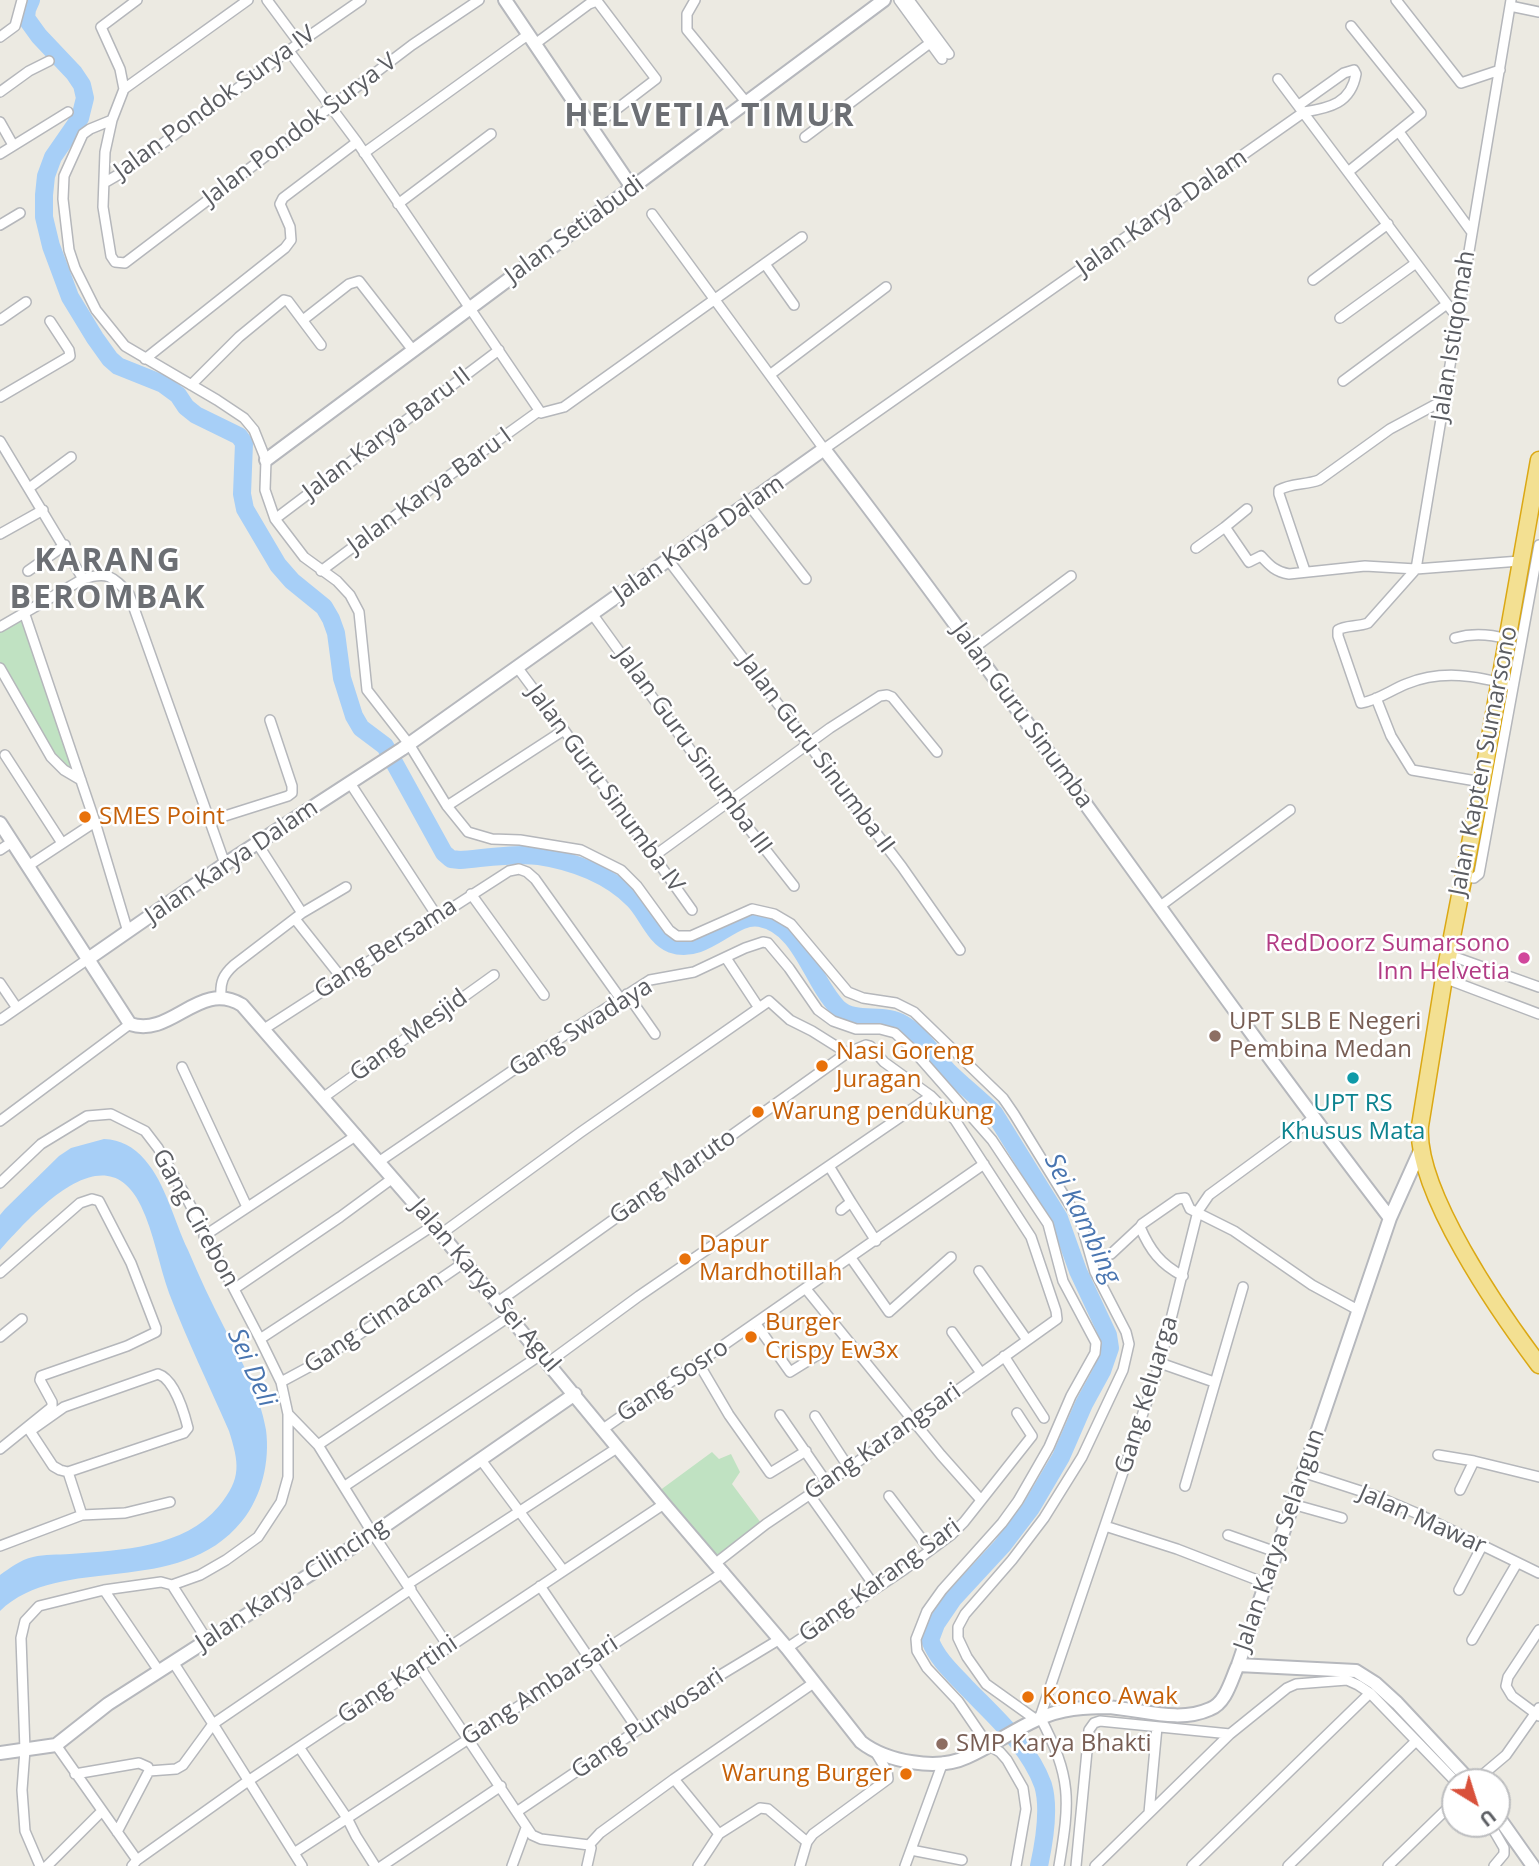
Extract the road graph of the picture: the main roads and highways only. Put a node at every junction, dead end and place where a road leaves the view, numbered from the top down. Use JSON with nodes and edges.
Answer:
{"nodes":[{"id":1,"x":1538,"y":468,"type":"edge"},
{"id":2,"x":1539,"y":1365,"type":"edge"}],
"edges":[{"from":1,"to":2,"type":"highway","name":"Jalan Kapten Sumarsono"}]}
